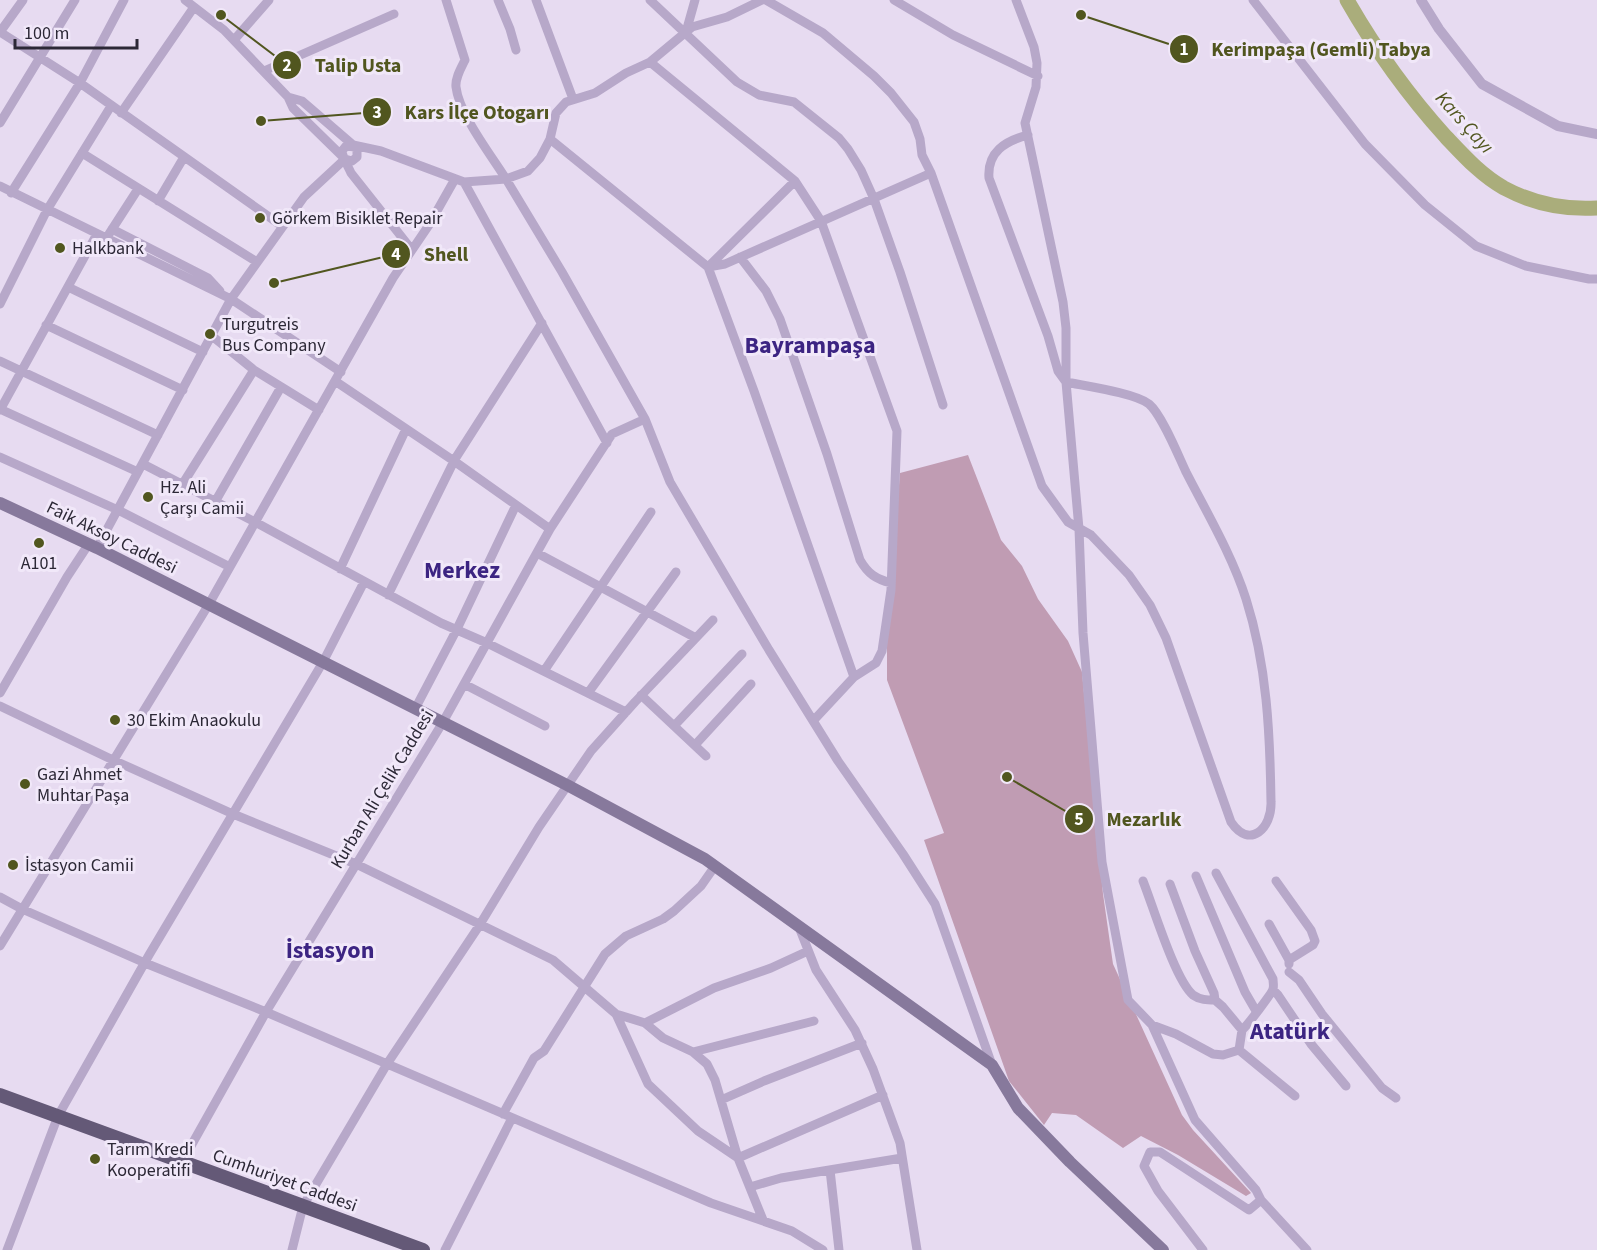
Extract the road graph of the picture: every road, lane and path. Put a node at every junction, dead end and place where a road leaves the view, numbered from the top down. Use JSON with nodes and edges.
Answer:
{"nodes":[{"id":1,"x":22,"y":0,"type":"edge"},
{"id":2,"x":75,"y":0,"type":"edge"},
{"id":3,"x":124,"y":0,"type":"edge"},
{"id":4,"x":185,"y":0,"type":"edge"},
{"id":5,"x":269,"y":0,"type":"edge"},
{"id":6,"x":446,"y":0,"type":"edge"},
{"id":7,"x":498,"y":0,"type":"edge"},
{"id":8,"x":536,"y":0,"type":"edge"},
{"id":9,"x":650,"y":0,"type":"edge"},
{"id":10,"x":695,"y":0,"type":"edge"},
{"id":11,"x":764,"y":0,"type":"edge"},
{"id":12,"x":894,"y":0,"type":"edge"},
{"id":13,"x":1016,"y":0,"type":"edge"},
{"id":14,"x":1253,"y":0,"type":"edge"},
{"id":15,"x":1421,"y":0,"type":"edge"},
{"id":16,"x":194,"y":7,"type":"junction"},
{"id":17,"x":394,"y":14,"type":"dead end"},
{"id":18,"x":0,"y":32,"type":"edge"},
{"id":19,"x":686,"y":32,"type":"junction"},
{"id":20,"x":234,"y":40,"type":"junction"},
{"id":21,"x":516,"y":50,"type":"dead end"},
{"id":22,"x":40,"y":58,"type":"junction"},
{"id":23,"x":650,"y":62,"type":"junction"},
{"id":24,"x":264,"y":71,"type":"junction"},
{"id":25,"x":1038,"y":76,"type":"junction"},
{"id":26,"x":80,"y":83,"type":"junction"},
{"id":27,"x":288,"y":97,"type":"junction"},
{"id":28,"x":573,"y":99,"type":"junction"},
{"id":29,"x":111,"y":106,"type":"junction"},
{"id":30,"x":121,"y":113,"type":"junction"},
{"id":31,"x":0,"y":123,"type":"edge"},
{"id":32,"x":1597,"y":134,"type":"edge"},
{"id":33,"x":1028,"y":135,"type":"junction"},
{"id":34,"x":550,"y":139,"type":"junction"},
{"id":35,"x":353,"y":145,"type":"junction"},
{"id":36,"x":82,"y":153,"type":"junction"},
{"id":37,"x":184,"y":157,"type":"junction"},
{"id":38,"x":344,"y":158,"type":"junction"},
{"id":39,"x":931,"y":173,"type":"junction"},
{"id":40,"x":506,"y":179,"type":"junction"},
{"id":41,"x":460,"y":180,"type":"junction"},
{"id":42,"x":795,"y":181,"type":"junction"},
{"id":43,"x":0,"y":186,"type":"edge"},
{"id":44,"x":138,"y":189,"type":"junction"},
{"id":45,"x":11,"y":193,"type":"junction"},
{"id":46,"x":873,"y":199,"type":"junction"},
{"id":47,"x":158,"y":201,"type":"junction"},
{"id":48,"x":47,"y":210,"type":"junction"},
{"id":49,"x":821,"y":221,"type":"junction"},
{"id":50,"x":282,"y":226,"type":"junction"},
{"id":51,"x":112,"y":229,"type":"junction"},
{"id":52,"x":101,"y":237,"type":"junction"},
{"id":53,"x":412,"y":250,"type":"junction"},
{"id":54,"x":740,"y":257,"type":"junction"},
{"id":55,"x":257,"y":262,"type":"junction"},
{"id":56,"x":708,"y":267,"type":"junction"},
{"id":57,"x":1597,"y":279,"type":"edge"},
{"id":58,"x":68,"y":287,"type":"junction"},
{"id":59,"x":228,"y":297,"type":"junction"},
{"id":60,"x":0,"y":304,"type":"edge"},
{"id":61,"x":542,"y":323,"type":"junction"},
{"id":62,"x":46,"y":325,"type":"junction"},
{"id":63,"x":212,"y":336,"type":"junction"},
{"id":64,"x":203,"y":352,"type":"junction"},
{"id":65,"x":0,"y":361,"type":"edge"},
{"id":66,"x":21,"y":370,"type":"junction"},
{"id":67,"x":254,"y":370,"type":"junction"},
{"id":68,"x":340,"y":372,"type":"junction"},
{"id":69,"x":335,"y":381,"type":"junction"},
{"id":70,"x":1066,"y":381,"type":"junction"},
{"id":71,"x":281,"y":387,"type":"junction"},
{"id":72,"x":183,"y":390,"type":"junction"},
{"id":73,"x":943,"y":405,"type":"dead end"},
{"id":74,"x":0,"y":410,"type":"edge"},
{"id":75,"x":319,"y":410,"type":"junction"},
{"id":76,"x":645,"y":419,"type":"junction"},
{"id":77,"x":406,"y":429,"type":"junction"},
{"id":78,"x":158,"y":435,"type":"junction"},
{"id":79,"x":609,"y":439,"type":"junction"},
{"id":80,"x":0,"y":457,"type":"edge"},
{"id":81,"x":454,"y":461,"type":"junction"},
{"id":82,"x":141,"y":468,"type":"junction"},
{"id":83,"x":182,"y":485,"type":"junction"},
{"id":84,"x":215,"y":502,"type":"junction"},
{"id":85,"x":0,"y":503,"type":"edge"},
{"id":86,"x":516,"y":505,"type":"junction"},
{"id":87,"x":118,"y":510,"type":"junction"},
{"id":88,"x":651,"y":512,"type":"dead end"},
{"id":89,"x":255,"y":522,"type":"junction"},
{"id":90,"x":550,"y":529,"type":"junction"},
{"id":91,"x":1079,"y":529,"type":"junction"},
{"id":92,"x":93,"y":547,"type":"junction"},
{"id":93,"x":537,"y":553,"type":"junction"},
{"id":94,"x":230,"y":567,"type":"junction"},
{"id":95,"x":340,"y":569,"type":"junction"},
{"id":96,"x":676,"y":572,"type":"dead end"},
{"id":97,"x":364,"y":582,"type":"junction"},
{"id":98,"x":891,"y":583,"type":"junction"},
{"id":99,"x":600,"y":586,"type":"junction"},
{"id":100,"x":388,"y":595,"type":"junction"},
{"id":101,"x":209,"y":604,"type":"junction"},
{"id":102,"x":648,"y":612,"type":"junction"},
{"id":103,"x":713,"y":620,"type":"dead end"},
{"id":104,"x":457,"y":630,"type":"junction"},
{"id":105,"x":696,"y":638,"type":"junction"},
{"id":106,"x":487,"y":643,"type":"junction"},
{"id":107,"x":742,"y":654,"type":"dead end"},
{"id":108,"x":323,"y":662,"type":"junction"},
{"id":109,"x":544,"y":671,"type":"junction"},
{"id":110,"x":854,"y":677,"type":"junction"},
{"id":111,"x":464,"y":684,"type":"junction"},
{"id":112,"x":751,"y":684,"type":"dead end"},
{"id":113,"x":0,"y":693,"type":"edge"},
{"id":114,"x":588,"y":693,"type":"junction"},
{"id":115,"x":641,"y":695,"type":"junction"},
{"id":116,"x":0,"y":706,"type":"edge"},
{"id":117,"x":415,"y":709,"type":"junction"},
{"id":118,"x":626,"y":712,"type":"junction"},
{"id":119,"x":813,"y":721,"type":"junction"},
{"id":120,"x":442,"y":722,"type":"junction"},
{"id":121,"x":545,"y":726,"type":"dead end"},
{"id":122,"x":674,"y":726,"type":"junction"},
{"id":123,"x":695,"y":745,"type":"junction"},
{"id":124,"x":706,"y":756,"type":"dead end"},
{"id":125,"x":112,"y":760,"type":"junction"},
{"id":126,"x":567,"y":785,"type":"junction"},
{"id":127,"x":233,"y":814,"type":"junction"},
{"id":128,"x":356,"y":864,"type":"junction"},
{"id":129,"x":715,"y":866,"type":"junction"},
{"id":130,"x":1216,"y":873,"type":"dead end"},
{"id":131,"x":1196,"y":876,"type":"dead end"},
{"id":132,"x":1143,"y":881,"type":"dead end"},
{"id":133,"x":1276,"y":881,"type":"dead end"},
{"id":134,"x":1170,"y":884,"type":"dead end"},
{"id":135,"x":0,"y":897,"type":"edge"},
{"id":136,"x":22,"y":909,"type":"junction"},
{"id":137,"x":1269,"y":924,"type":"dead end"},
{"id":138,"x":798,"y":925,"type":"junction"},
{"id":139,"x":479,"y":926,"type":"junction"},
{"id":140,"x":0,"y":946,"type":"edge"},
{"id":141,"x":808,"y":951,"type":"junction"},
{"id":142,"x":1289,"y":960,"type":"junction"},
{"id":143,"x":145,"y":963,"type":"junction"},
{"id":144,"x":1289,"y":972,"type":"junction"},
{"id":145,"x":1273,"y":979,"type":"junction"},
{"id":146,"x":585,"y":987,"type":"junction"},
{"id":147,"x":1273,"y":990,"type":"junction"},
{"id":148,"x":1215,"y":1000,"type":"junction"},
{"id":149,"x":266,"y":1011,"type":"junction"},
{"id":150,"x":1256,"y":1011,"type":"junction"},
{"id":151,"x":616,"y":1014,"type":"junction"},
{"id":152,"x":814,"y":1021,"type":"dead end"},
{"id":153,"x":645,"y":1023,"type":"junction"},
{"id":154,"x":1152,"y":1025,"type":"junction"},
{"id":155,"x":1242,"y":1030,"type":"junction"},
{"id":156,"x":862,"y":1043,"type":"junction"},
{"id":157,"x":1239,"y":1050,"type":"junction"},
{"id":158,"x":693,"y":1052,"type":"junction"},
{"id":159,"x":387,"y":1064,"type":"junction"},
{"id":160,"x":992,"y":1065,"type":"junction"},
{"id":161,"x":1346,"y":1086,"type":"dead end"},
{"id":162,"x":0,"y":1095,"type":"edge"},
{"id":163,"x":883,"y":1095,"type":"junction"},
{"id":164,"x":1295,"y":1096,"type":"dead end"},
{"id":165,"x":1396,"y":1098,"type":"dead end"},
{"id":166,"x":721,"y":1100,"type":"junction"},
{"id":167,"x":58,"y":1116,"type":"junction"},
{"id":168,"x":508,"y":1116,"type":"junction"},
{"id":169,"x":738,"y":1158,"type":"junction"},
{"id":170,"x":902,"y":1158,"type":"junction"},
{"id":171,"x":182,"y":1162,"type":"junction"},
{"id":172,"x":830,"y":1170,"type":"junction"},
{"id":173,"x":750,"y":1187,"type":"junction"},
{"id":174,"x":1261,"y":1200,"type":"junction"},
{"id":175,"x":303,"y":1206,"type":"junction"},
{"id":176,"x":763,"y":1220,"type":"junction"},
{"id":177,"x":7,"y":1250,"type":"edge"},
{"id":178,"x":292,"y":1250,"type":"edge"},
{"id":179,"x":423,"y":1250,"type":"edge"},
{"id":180,"x":445,"y":1250,"type":"edge"},
{"id":181,"x":823,"y":1250,"type":"edge"},
{"id":182,"x":839,"y":1250,"type":"edge"},
{"id":183,"x":917,"y":1250,"type":"edge"},
{"id":184,"x":1163,"y":1250,"type":"edge"},
{"id":185,"x":1203,"y":1250,"type":"edge"},
{"id":186,"x":1307,"y":1250,"type":"edge"}],
"edges":[{"from":1,"to":18,"type":"street"},
{"from":2,"to":22,"type":"street"},
{"from":3,"to":26,"type":"street"},
{"from":4,"to":16,"type":"street"},
{"from":5,"to":20,"type":"street"},
{"from":6,"to":40,"type":"street"},
{"from":7,"to":21,"type":"street"},
{"from":8,"to":28,"type":"street"},
{"from":9,"to":19,"type":"street"},
{"from":10,"to":19,"type":"street"},
{"from":11,"to":19,"type":"street"},
{"from":11,"to":39,"type":"street"},
{"from":12,"to":25,"type":"street"},
{"from":13,"to":25,"type":"street"},
{"from":14,"to":57,"type":"street"},
{"from":15,"to":32,"type":"street"},
{"from":16,"to":20,"type":"street"},
{"from":16,"to":30,"type":"street"},
{"from":17,"to":24,"type":"street"},
{"from":18,"to":22,"type":"street"},
{"from":19,"to":23,"type":"street"},
{"from":19,"to":46,"type":"street"},
{"from":20,"to":24,"type":"street"},
{"from":22,"to":26,"type":"street"},
{"from":22,"to":31,"type":"street"},
{"from":23,"to":28,"type":"street"},
{"from":23,"to":42,"type":"street"},
{"from":24,"to":27,"type":"street"},
{"from":25,"to":33,"type":"street"},
{"from":26,"to":29,"type":"street"},
{"from":26,"to":45,"type":"street"},
{"from":27,"to":35,"type":"street"},
{"from":27,"to":38,"type":"street"},
{"from":28,"to":34,"type":"street"},
{"from":29,"to":30,"type":"street"},
{"from":29,"to":36,"type":"street"},
{"from":30,"to":37,"type":"street"},
{"from":33,"to":70,"type":"street"},
{"from":33,"to":70,"type":"street"},
{"from":34,"to":40,"type":"street"},
{"from":34,"to":56,"type":"street"},
{"from":35,"to":38,"type":"street"},
{"from":35,"to":41,"type":"street"},
{"from":36,"to":44,"type":"street"},
{"from":36,"to":48,"type":"street"},
{"from":37,"to":47,"type":"street"},
{"from":37,"to":50,"type":"street"},
{"from":38,"to":50,"type":"street"},
{"from":38,"to":53,"type":"street"},
{"from":39,"to":46,"type":"street"},
{"from":39,"to":91,"type":"street"},
{"from":40,"to":41,"type":"street"},
{"from":40,"to":76,"type":"street"},
{"from":41,"to":53,"type":"street"},
{"from":41,"to":61,"type":"street"},
{"from":42,"to":49,"type":"street"},
{"from":42,"to":56,"type":"street"},
{"from":43,"to":45,"type":"street"},
{"from":44,"to":47,"type":"street"},
{"from":44,"to":51,"type":"street"},
{"from":45,"to":48,"type":"street"},
{"from":46,"to":49,"type":"street"},
{"from":46,"to":73,"type":"street"},
{"from":47,"to":55,"type":"street"},
{"from":48,"to":52,"type":"street"},
{"from":48,"to":60,"type":"street"},
{"from":49,"to":54,"type":"street"},
{"from":49,"to":98,"type":"street"},
{"from":50,"to":55,"type":"street"},
{"from":51,"to":52,"type":"street"},
{"from":51,"to":59,"type":"street"},
{"from":52,"to":58,"type":"street"},
{"from":52,"to":59,"type":"street"},
{"from":53,"to":68,"type":"street"},
{"from":54,"to":56,"type":"street"},
{"from":54,"to":98,"type":"street"},
{"from":55,"to":59,"type":"street"},
{"from":56,"to":110,"type":"street"},
{"from":58,"to":62,"type":"street"},
{"from":58,"to":64,"type":"street"},
{"from":59,"to":63,"type":"street"},
{"from":59,"to":68,"type":"street"},
{"from":61,"to":79,"type":"street"},
{"from":61,"to":81,"type":"street"},
{"from":62,"to":66,"type":"street"},
{"from":62,"to":72,"type":"street"},
{"from":63,"to":64,"type":"street"},
{"from":63,"to":67,"type":"street"},
{"from":64,"to":72,"type":"street"},
{"from":65,"to":66,"type":"street"},
{"from":66,"to":74,"type":"street"},
{"from":66,"to":78,"type":"street"},
{"from":67,"to":71,"type":"street"},
{"from":67,"to":83,"type":"street"},
{"from":68,"to":69,"type":"street"},
{"from":69,"to":75,"type":"street"},
{"from":69,"to":77,"type":"street"},
{"from":70,"to":91,"type":"street"},
{"from":70,"to":91,"type":"street"},
{"from":71,"to":75,"type":"street"},
{"from":71,"to":84,"type":"street"},
{"from":72,"to":78,"type":"street"},
{"from":74,"to":82,"type":"street"},
{"from":75,"to":89,"type":"street"},
{"from":76,"to":79,"type":"street"},
{"from":76,"to":119,"type":"street"},
{"from":77,"to":81,"type":"street"},
{"from":77,"to":95,"type":"street"},
{"from":78,"to":82,"type":"street"},
{"from":79,"to":90,"type":"street","name":"Kurban Ali Çelik Caddesi"},
{"from":80,"to":87,"type":"street"},
{"from":81,"to":86,"type":"street"},
{"from":81,"to":100,"type":"street"},
{"from":82,"to":83,"type":"street"},
{"from":82,"to":87,"type":"street"},
{"from":83,"to":84,"type":"street"},
{"from":84,"to":89,"type":"street"},
{"from":85,"to":92,"type":"main road","name":"Faik Aksoy Caddesi"},
{"from":86,"to":90,"type":"street"},
{"from":86,"to":104,"type":"street"},
{"from":87,"to":92,"type":"street"},
{"from":87,"to":94,"type":"street"},
{"from":88,"to":99,"type":"street"},
{"from":89,"to":94,"type":"street"},
{"from":89,"to":95,"type":"street"},
{"from":90,"to":93,"type":"street","name":"Kurban Ali Çelik Caddesi"},
{"from":91,"to":154,"type":"street"},
{"from":92,"to":101,"type":"main road","name":"Faik Aksoy Caddesi"},
{"from":92,"to":113,"type":"street"},
{"from":93,"to":99,"type":"street"},
{"from":93,"to":106,"type":"street","name":"Kurban Ali Çelik Caddesi"},
{"from":94,"to":101,"type":"street"},
{"from":95,"to":97,"type":"street"},
{"from":96,"to":102,"type":"street"},
{"from":97,"to":100,"type":"street"},
{"from":97,"to":108,"type":"street"},
{"from":98,"to":110,"type":"street"},
{"from":99,"to":102,"type":"street"},
{"from":99,"to":109,"type":"street"},
{"from":100,"to":104,"type":"street"},
{"from":101,"to":108,"type":"main road","name":"Faik Aksoy Caddesi"},
{"from":101,"to":125,"type":"street"},
{"from":102,"to":105,"type":"street"},
{"from":102,"to":114,"type":"street"},
{"from":103,"to":105,"type":"street"},
{"from":104,"to":106,"type":"street"},
{"from":104,"to":117,"type":"street"},
{"from":105,"to":115,"type":"street"},
{"from":106,"to":109,"type":"street"},
{"from":106,"to":111,"type":"street","name":"Kurban Ali Çelik Caddesi"},
{"from":107,"to":122,"type":"street"},
{"from":108,"to":117,"type":"main road","name":"Faik Aksoy Caddesi"},
{"from":108,"to":127,"type":"street"},
{"from":109,"to":114,"type":"street"},
{"from":110,"to":119,"type":"street"},
{"from":111,"to":120,"type":"street","name":"Kurban Ali Çelik Caddesi"},
{"from":111,"to":121,"type":"street"},
{"from":112,"to":123,"type":"street"},
{"from":114,"to":118,"type":"street"},
{"from":115,"to":118,"type":"street"},
{"from":115,"to":122,"type":"street"},
{"from":116,"to":125,"type":"street"},
{"from":117,"to":120,"type":"main road","name":"Faik Aksoy Caddesi"},
{"from":118,"to":126,"type":"street"},
{"from":119,"to":160,"type":"street"},
{"from":120,"to":126,"type":"main road","name":"Faik Aksoy Caddesi"},
{"from":120,"to":128,"type":"street","name":"Kurban Ali Çelik Caddesi"},
{"from":122,"to":123,"type":"street"},
{"from":123,"to":124,"type":"street"},
{"from":125,"to":127,"type":"street"},
{"from":125,"to":136,"type":"street"},
{"from":126,"to":129,"type":"main road","name":"Faik Aksoy Caddesi"},
{"from":126,"to":139,"type":"street"},
{"from":127,"to":128,"type":"street"},
{"from":127,"to":143,"type":"street"},
{"from":128,"to":139,"type":"street"},
{"from":128,"to":149,"type":"street","name":"Kurban Ali Çelik Caddesi"},
{"from":129,"to":138,"type":"main road","name":"Faik Aksoy Caddesi"},
{"from":129,"to":146,"type":"street"},
{"from":130,"to":145,"type":"street"},
{"from":131,"to":150,"type":"street"},
{"from":132,"to":148,"type":"street"},
{"from":133,"to":142,"type":"street"},
{"from":134,"to":148,"type":"street"},
{"from":135,"to":136,"type":"street"},
{"from":136,"to":140,"type":"street"},
{"from":136,"to":143,"type":"street"},
{"from":137,"to":142,"type":"street"},
{"from":138,"to":141,"type":"street"},
{"from":138,"to":160,"type":"main road","name":"Faik Aksoy Caddesi"},
{"from":139,"to":146,"type":"street"},
{"from":139,"to":159,"type":"street"},
{"from":141,"to":153,"type":"street"},
{"from":141,"to":156,"type":"street"},
{"from":142,"to":144,"type":"street"},
{"from":143,"to":149,"type":"street"},
{"from":143,"to":167,"type":"street"},
{"from":144,"to":145,"type":"street"},
{"from":144,"to":165,"type":"street"},
{"from":145,"to":147,"type":"street"},
{"from":146,"to":151,"type":"street"},
{"from":146,"to":168,"type":"street"},
{"from":147,"to":150,"type":"street"},
{"from":147,"to":161,"type":"street"},
{"from":148,"to":155,"type":"street"},
{"from":149,"to":159,"type":"street"},
{"from":149,"to":171,"type":"street","name":"Kurban Ali Çelik Caddesi"},
{"from":150,"to":155,"type":"street"},
{"from":151,"to":153,"type":"street"},
{"from":151,"to":169,"type":"street"},
{"from":152,"to":158,"type":"street"},
{"from":153,"to":158,"type":"street"},
{"from":154,"to":157,"type":"street"},
{"from":154,"to":174,"type":"street"},
{"from":155,"to":157,"type":"street"},
{"from":156,"to":163,"type":"street"},
{"from":156,"to":166,"type":"street"},
{"from":157,"to":164,"type":"street"},
{"from":158,"to":166,"type":"street"},
{"from":159,"to":168,"type":"street"},
{"from":159,"to":175,"type":"street"},
{"from":160,"to":184,"type":"main road"},
{"from":162,"to":167,"type":"main road","name":"Cumhuriyet Caddesi"},
{"from":163,"to":169,"type":"street"},
{"from":163,"to":170,"type":"street"},
{"from":166,"to":169,"type":"street"},
{"from":167,"to":171,"type":"main road","name":"Cumhuriyet Caddesi"},
{"from":167,"to":177,"type":"street"},
{"from":168,"to":176,"type":"street"},
{"from":168,"to":180,"type":"street"},
{"from":169,"to":173,"type":"street"},
{"from":170,"to":172,"type":"street"},
{"from":170,"to":183,"type":"street"},
{"from":171,"to":175,"type":"main road","name":"Cumhuriyet Caddesi"},
{"from":172,"to":173,"type":"street"},
{"from":172,"to":182,"type":"street"},
{"from":173,"to":176,"type":"street"},
{"from":174,"to":185,"type":"street"},
{"from":174,"to":186,"type":"street"},
{"from":175,"to":178,"type":"street"},
{"from":175,"to":179,"type":"main road","name":"Cumhuriyet Caddesi"},
{"from":176,"to":181,"type":"street"}]}
